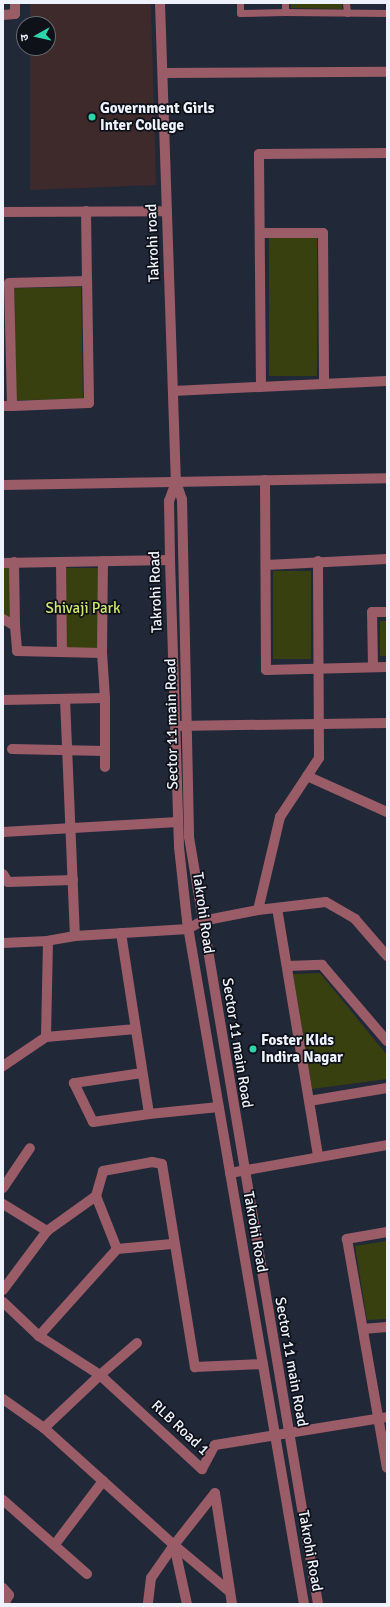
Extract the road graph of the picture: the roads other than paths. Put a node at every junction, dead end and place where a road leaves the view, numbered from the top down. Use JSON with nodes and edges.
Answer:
{"nodes":[{"id":1,"x":15,"y":3,"type":"edge"},
{"id":2,"x":160,"y":3,"type":"edge"},
{"id":3,"x":240,"y":3,"type":"edge"},
{"id":4,"x":285,"y":3,"type":"edge"},
{"id":5,"x":346,"y":3,"type":"edge"},
{"id":6,"x":285,"y":12,"type":"junction"},
{"id":7,"x":347,"y":13,"type":"junction"},
{"id":8,"x":387,"y":13,"type":"edge"},
{"id":9,"x":3,"y":15,"type":"edge"},
{"id":10,"x":387,"y":72,"type":"edge"},
{"id":11,"x":164,"y":73,"type":"junction"},
{"id":12,"x":387,"y":153,"type":"edge"},
{"id":13,"x":86,"y":211,"type":"junction"},
{"id":14,"x":168,"y":211,"type":"junction"},
{"id":15,"x":3,"y":212,"type":"edge"},
{"id":16,"x":260,"y":233,"type":"junction"},
{"id":17,"x":87,"y":281,"type":"junction"},
{"id":18,"x":387,"y":382,"type":"edge"},
{"id":19,"x":324,"y":384,"type":"junction"},
{"id":20,"x":261,"y":387,"type":"junction"},
{"id":21,"x":173,"y":391,"type":"junction"},
{"id":22,"x":7,"y":406,"type":"edge"},
{"id":23,"x":387,"y":478,"type":"edge"},
{"id":24,"x":265,"y":480,"type":"junction"},
{"id":25,"x":176,"y":482,"type":"junction"},
{"id":26,"x":3,"y":485,"type":"edge"},
{"id":27,"x":387,"y":559,"type":"edge"},
{"id":28,"x":170,"y":560,"type":"junction"},
{"id":29,"x":103,"y":561,"type":"junction"},
{"id":30,"x":318,"y":561,"type":"junction"},
{"id":31,"x":14,"y":562,"type":"junction"},
{"id":32,"x":61,"y":562,"type":"junction"},
{"id":33,"x":3,"y":563,"type":"edge"},
{"id":34,"x":266,"y":565,"type":"junction"},
{"id":35,"x":387,"y":612,"type":"edge"},
{"id":36,"x":3,"y":619,"type":"edge"},
{"id":37,"x":15,"y":626,"type":"junction"},
{"id":38,"x":62,"y":652,"type":"junction"},
{"id":39,"x":102,"y":653,"type":"junction"},
{"id":40,"x":373,"y":667,"type":"junction"},
{"id":41,"x":387,"y":667,"type":"edge"},
{"id":42,"x":320,"y":669,"type":"junction"},
{"id":43,"x":65,"y":698,"type":"junction"},
{"id":44,"x":105,"y":698,"type":"junction"},
{"id":45,"x":3,"y":700,"type":"edge"},
{"id":46,"x":387,"y":723,"type":"edge"},
{"id":47,"x":321,"y":724,"type":"junction"},
{"id":48,"x":175,"y":726,"type":"junction"},
{"id":49,"x":187,"y":726,"type":"junction"},
{"id":50,"x":12,"y":749,"type":"dead end"},
{"id":51,"x":67,"y":751,"type":"junction"},
{"id":52,"x":105,"y":751,"type":"junction"},
{"id":53,"x":105,"y":767,"type":"dead end"},
{"id":54,"x":307,"y":776,"type":"junction"},
{"id":55,"x":387,"y":812,"type":"edge"},
{"id":56,"x":178,"y":822,"type":"junction"},
{"id":57,"x":71,"y":829,"type":"junction"},
{"id":58,"x":3,"y":832,"type":"edge"},
{"id":59,"x":3,"y":874,"type":"edge"},
{"id":60,"x":73,"y":880,"type":"junction"},
{"id":61,"x":277,"y":908,"type":"junction"},
{"id":62,"x":258,"y":910,"type":"junction"},
{"id":63,"x":202,"y":921,"type":"junction"},
{"id":64,"x":188,"y":929,"type":"junction"},
{"id":65,"x":121,"y":933,"type":"junction"},
{"id":66,"x":75,"y":936,"type":"junction"},
{"id":67,"x":48,"y":941,"type":"junction"},
{"id":68,"x":3,"y":944,"type":"edge"},
{"id":69,"x":387,"y":956,"type":"edge"},
{"id":70,"x":286,"y":966,"type":"junction"},
{"id":71,"x":136,"y":1029,"type":"junction"},
{"id":72,"x":46,"y":1037,"type":"junction"},
{"id":73,"x":387,"y":1041,"type":"edge"},
{"id":74,"x":3,"y":1066,"type":"edge"},
{"id":75,"x":142,"y":1073,"type":"junction"},
{"id":76,"x":387,"y":1088,"type":"edge"},
{"id":77,"x":309,"y":1101,"type":"junction"},
{"id":78,"x":219,"y":1107,"type":"junction"},
{"id":79,"x":149,"y":1114,"type":"junction"},
{"id":80,"x":387,"y":1145,"type":"edge"},
{"id":81,"x":30,"y":1148,"type":"dead end"},
{"id":82,"x":318,"y":1157,"type":"junction"},
{"id":83,"x":243,"y":1170,"type":"junction"},
{"id":84,"x":230,"y":1173,"type":"junction"},
{"id":85,"x":3,"y":1188,"type":"edge"},
{"id":86,"x":96,"y":1196,"type":"junction"},
{"id":87,"x":3,"y":1204,"type":"edge"},
{"id":88,"x":47,"y":1231,"type":"junction"},
{"id":89,"x":387,"y":1232,"type":"edge"},
{"id":90,"x":172,"y":1244,"type":"junction"},
{"id":91,"x":117,"y":1250,"type":"junction"},
{"id":92,"x":3,"y":1290,"type":"edge"},
{"id":93,"x":3,"y":1302,"type":"edge"},
{"id":94,"x":363,"y":1328,"type":"junction"},
{"id":95,"x":387,"y":1328,"type":"edge"},
{"id":96,"x":39,"y":1336,"type":"junction"},
{"id":97,"x":137,"y":1343,"type":"dead end"},
{"id":98,"x":263,"y":1364,"type":"junction"},
{"id":99,"x":100,"y":1375,"type":"junction"},
{"id":100,"x":3,"y":1399,"type":"edge"},
{"id":101,"x":383,"y":1417,"type":"edge"},
{"id":102,"x":44,"y":1428,"type":"junction"},
{"id":103,"x":288,"y":1433,"type":"junction"},
{"id":104,"x":275,"y":1435,"type":"junction"},
{"id":105,"x":387,"y":1468,"type":"edge"},
{"id":106,"x":103,"y":1480,"type":"junction"},
{"id":107,"x":3,"y":1500,"type":"edge"},
{"id":108,"x":56,"y":1543,"type":"junction"},
{"id":109,"x":174,"y":1545,"type":"junction"},
{"id":110,"x":87,"y":1574,"type":"dead end"},
{"id":111,"x":3,"y":1588,"type":"edge"},
{"id":112,"x":230,"y":1592,"type":"junction"},
{"id":113,"x":4,"y":1604,"type":"edge"},
{"id":114,"x":148,"y":1604,"type":"edge"},
{"id":115,"x":187,"y":1604,"type":"edge"},
{"id":116,"x":232,"y":1604,"type":"edge"},
{"id":117,"x":304,"y":1604,"type":"edge"},
{"id":118,"x":318,"y":1604,"type":"edge"}],
"edges":[{"from":1,"to":9,"type":"street"},
{"from":2,"to":11,"type":"street","name":"Takrohi road"},
{"from":3,"to":6,"type":"lane"},
{"from":4,"to":6,"type":"lane"},
{"from":5,"to":7,"type":"lane"},
{"from":6,"to":7,"type":"lane"},
{"from":7,"to":8,"type":"lane"},
{"from":10,"to":11,"type":"street"},
{"from":11,"to":14,"type":"street","name":"Takrohi road"},
{"from":12,"to":16,"type":"street"},
{"from":13,"to":14,"type":"street"},
{"from":13,"to":15,"type":"street"},
{"from":13,"to":17,"type":"street"},
{"from":14,"to":21,"type":"street","name":"Takrohi road"},
{"from":16,"to":19,"type":"street"},
{"from":16,"to":20,"type":"street"},
{"from":17,"to":22,"type":"street"},
{"from":17,"to":22,"type":"street"},
{"from":18,"to":19,"type":"street"},
{"from":19,"to":20,"type":"street"},
{"from":20,"to":21,"type":"street"},
{"from":21,"to":25,"type":"street","name":"Takrohi road"},
{"from":23,"to":24,"type":"street"},
{"from":24,"to":25,"type":"street"},
{"from":24,"to":34,"type":"street"},
{"from":25,"to":26,"type":"street"},
{"from":25,"to":28,"type":"street","name":"Takrohi Road"},
{"from":25,"to":49,"type":"street","name":"Sector 11 main Road"},
{"from":27,"to":30,"type":"street"},
{"from":28,"to":29,"type":"street"},
{"from":28,"to":48,"type":"street","name":"Takrohi Road"},
{"from":29,"to":32,"type":"street"},
{"from":29,"to":39,"type":"street"},
{"from":30,"to":34,"type":"street"},
{"from":30,"to":42,"type":"street"},
{"from":31,"to":32,"type":"street"},
{"from":31,"to":33,"type":"street"},
{"from":31,"to":37,"type":"street"},
{"from":32,"to":38,"type":"street"},
{"from":34,"to":42,"type":"street"},
{"from":35,"to":40,"type":"street"},
{"from":36,"to":37,"type":"street"},
{"from":37,"to":38,"type":"street"},
{"from":38,"to":39,"type":"street"},
{"from":39,"to":44,"type":"street"},
{"from":40,"to":41,"type":"street"},
{"from":40,"to":42,"type":"street"},
{"from":42,"to":47,"type":"street"},
{"from":43,"to":44,"type":"street"},
{"from":43,"to":45,"type":"street"},
{"from":43,"to":51,"type":"street"},
{"from":44,"to":52,"type":"street"},
{"from":46,"to":47,"type":"street"},
{"from":47,"to":49,"type":"street"},
{"from":47,"to":54,"type":"street"},
{"from":48,"to":49,"type":"street"},
{"from":48,"to":56,"type":"street","name":"Takrohi Road"},
{"from":49,"to":63,"type":"street","name":"Sector 11 main Road"},
{"from":50,"to":51,"type":"street"},
{"from":51,"to":52,"type":"street"},
{"from":51,"to":57,"type":"street"},
{"from":52,"to":53,"type":"street"},
{"from":54,"to":55,"type":"street"},
{"from":54,"to":62,"type":"street"},
{"from":56,"to":57,"type":"street"},
{"from":56,"to":64,"type":"street","name":"Takrohi Road"},
{"from":57,"to":58,"type":"street"},
{"from":57,"to":60,"type":"street"},
{"from":59,"to":60,"type":"street"},
{"from":60,"to":66,"type":"street"},
{"from":61,"to":62,"type":"street"},
{"from":61,"to":69,"type":"street"},
{"from":61,"to":70,"type":"street"},
{"from":62,"to":63,"type":"street"},
{"from":63,"to":64,"type":"street"},
{"from":63,"to":83,"type":"street","name":"Sector 11 main Road"},
{"from":64,"to":65,"type":"street"},
{"from":64,"to":78,"type":"street","name":"Takrohi Road"},
{"from":65,"to":66,"type":"street"},
{"from":65,"to":71,"type":"street"},
{"from":66,"to":67,"type":"street"},
{"from":67,"to":68,"type":"street"},
{"from":67,"to":72,"type":"street"},
{"from":70,"to":73,"type":"street"},
{"from":70,"to":77,"type":"street"},
{"from":71,"to":72,"type":"street"},
{"from":71,"to":75,"type":"street"},
{"from":72,"to":74,"type":"street"},
{"from":75,"to":79,"type":"street"},
{"from":75,"to":79,"type":"street"},
{"from":76,"to":77,"type":"street"},
{"from":77,"to":82,"type":"street"},
{"from":78,"to":79,"type":"street"},
{"from":78,"to":84,"type":"street","name":"Takrohi Road"},
{"from":80,"to":82,"type":"street"},
{"from":81,"to":85,"type":"street"},
{"from":82,"to":83,"type":"street"},
{"from":83,"to":84,"type":"street"},
{"from":83,"to":103,"type":"street","name":"Sector 11 main Road"},
{"from":84,"to":98,"type":"street","name":"Takrohi Road"},
{"from":86,"to":88,"type":"street"},
{"from":86,"to":90,"type":"street"},
{"from":86,"to":91,"type":"street"},
{"from":87,"to":88,"type":"street"},
{"from":88,"to":92,"type":"street"},
{"from":89,"to":94,"type":"street"},
{"from":90,"to":91,"type":"street"},
{"from":90,"to":98,"type":"street"},
{"from":91,"to":96,"type":"street"},
{"from":93,"to":96,"type":"street"},
{"from":94,"to":95,"type":"street"},
{"from":94,"to":101,"type":"street"},
{"from":96,"to":99,"type":"street"},
{"from":97,"to":99,"type":"street"},
{"from":98,"to":104,"type":"street","name":"Takrohi Road"},
{"from":99,"to":102,"type":"street"},
{"from":99,"to":104,"type":"street","name":"RLB Road 1"},
{"from":100,"to":102,"type":"street"},
{"from":101,"to":103,"type":"street","name":"RLB Road 1"},
{"from":101,"to":105,"type":"street"},
{"from":102,"to":106,"type":"street"},
{"from":103,"to":104,"type":"street","name":"RLB Road 1"},
{"from":103,"to":118,"type":"street","name":"Sector 11 main Road"},
{"from":104,"to":117,"type":"street","name":"Takrohi Road"},
{"from":106,"to":108,"type":"street"},
{"from":106,"to":109,"type":"street"},
{"from":107,"to":108,"type":"street"},
{"from":108,"to":110,"type":"street"},
{"from":109,"to":112,"type":"street"},
{"from":109,"to":112,"type":"street"},
{"from":109,"to":114,"type":"street"},
{"from":109,"to":115,"type":"street"},
{"from":111,"to":113,"type":"street"},
{"from":112,"to":116,"type":"street"}]}
